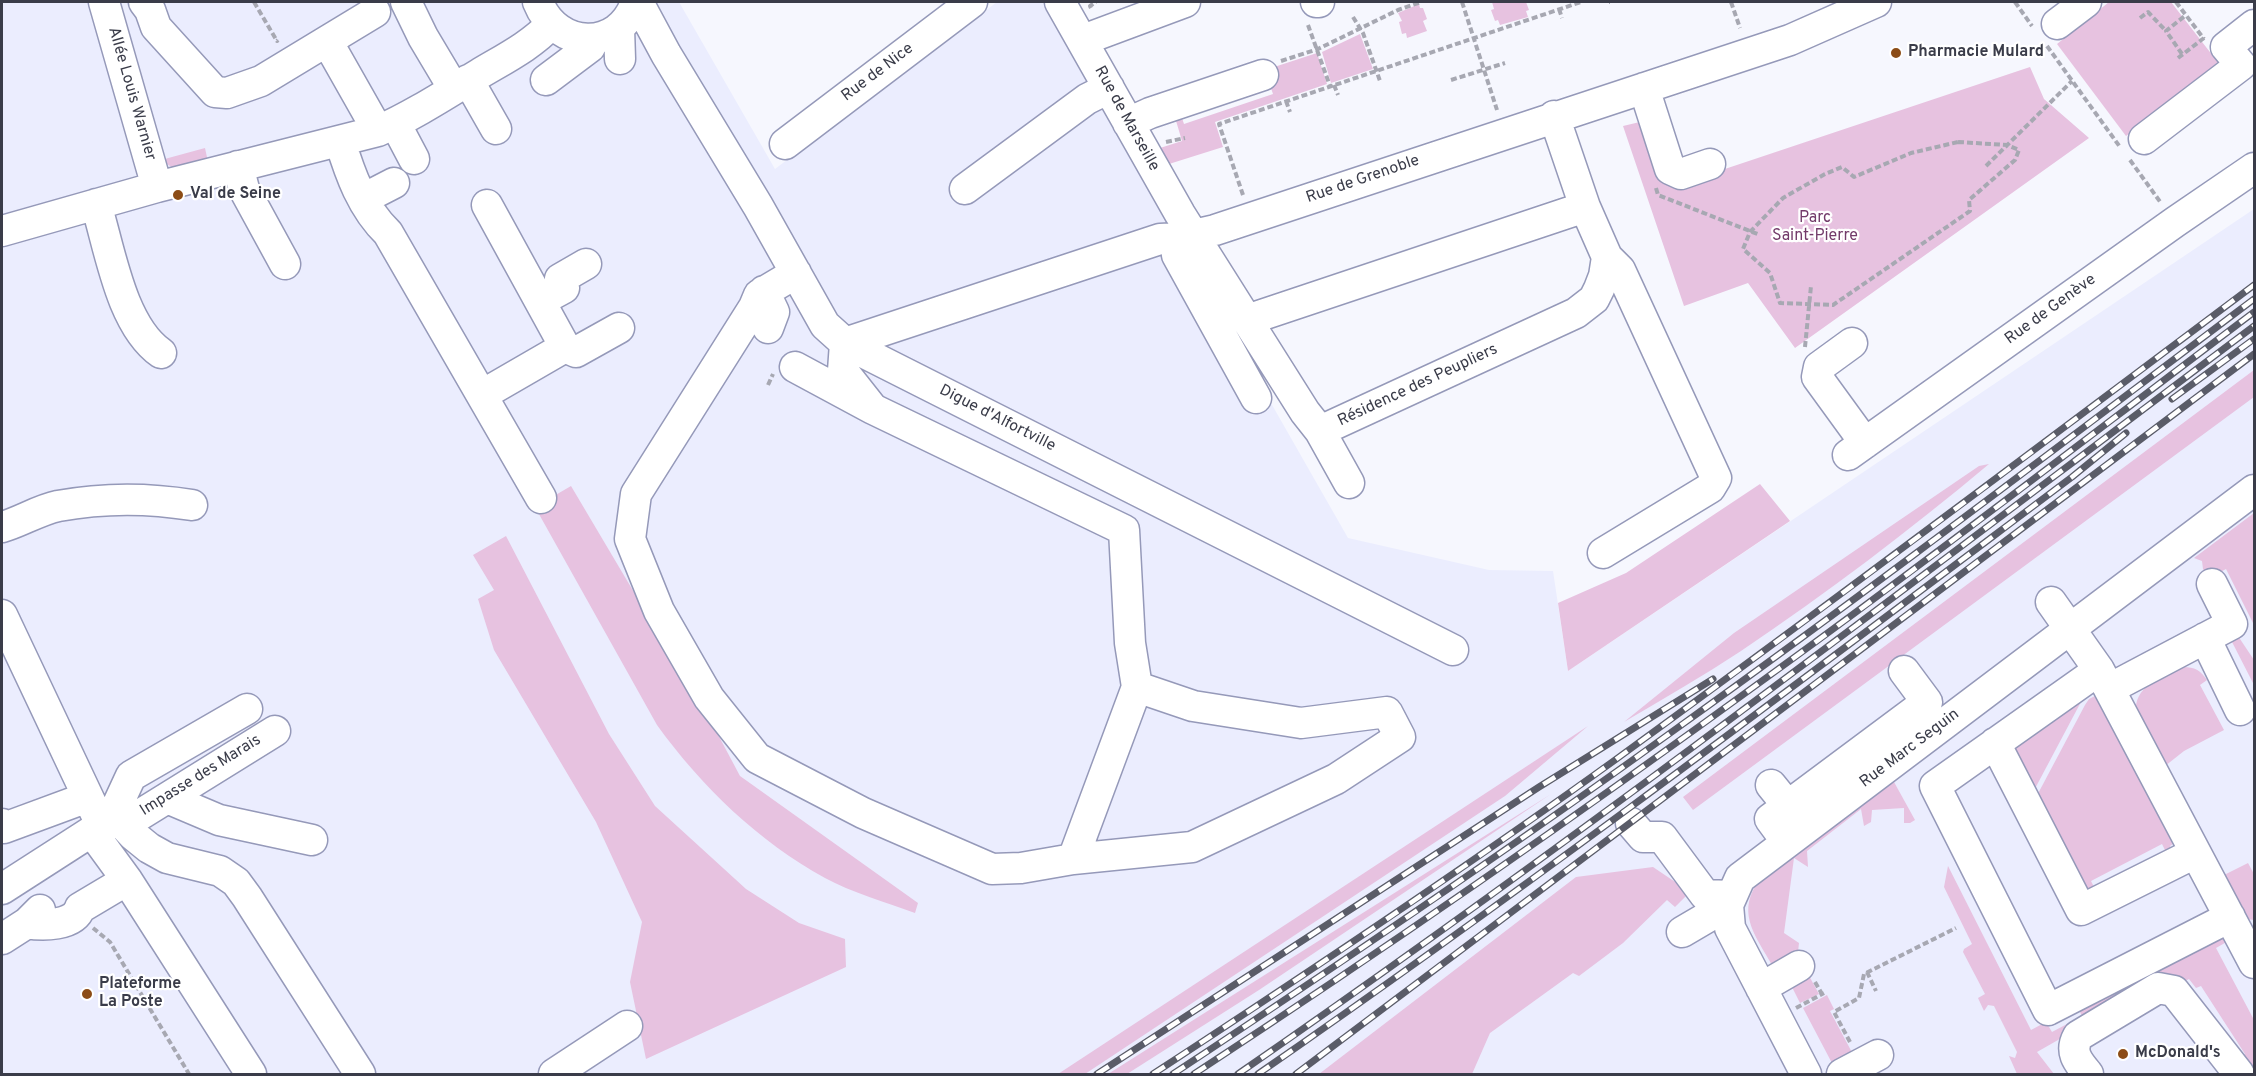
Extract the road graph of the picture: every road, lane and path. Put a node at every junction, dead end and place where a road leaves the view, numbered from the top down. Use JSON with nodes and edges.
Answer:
{"nodes":[{"id":1,"x":104,"y":2,"type":"edge"},
{"id":2,"x":144,"y":2,"type":"edge"},
{"id":3,"x":254,"y":2,"type":"edge"},
{"id":4,"x":406,"y":2,"type":"edge"},
{"id":5,"x":637,"y":2,"type":"edge"},
{"id":6,"x":972,"y":2,"type":"edge"},
{"id":7,"x":1060,"y":2,"type":"edge"},
{"id":8,"x":1185,"y":2,"type":"edge"},
{"id":9,"x":1421,"y":2,"type":"edge"},
{"id":10,"x":1462,"y":2,"type":"edge"},
{"id":11,"x":1581,"y":2,"type":"edge"},
{"id":12,"x":1731,"y":2,"type":"edge"},
{"id":13,"x":1876,"y":2,"type":"edge"},
{"id":14,"x":2015,"y":2,"type":"edge"},
{"id":15,"x":2086,"y":2,"type":"edge"},
{"id":16,"x":1573,"y":3,"type":"edge"},
{"id":17,"x":1313,"y":6,"type":"edge"},
{"id":18,"x":1558,"y":9,"type":"junction"},
{"id":19,"x":1830,"y":11,"type":"edge"},
{"id":20,"x":375,"y":12,"type":"dead end"},
{"id":21,"x":545,"y":13,"type":"edge"},
{"id":22,"x":2186,"y":15,"type":"dead end"},
{"id":23,"x":1353,"y":17,"type":"dead end"},
{"id":24,"x":1562,"y":18,"type":"dead end"},
{"id":25,"x":2140,"y":18,"type":"dead end"},
{"id":26,"x":2254,"y":25,"type":"edge"},
{"id":27,"x":1740,"y":28,"type":"dead end"},
{"id":28,"x":1360,"y":29,"type":"junction"},
{"id":29,"x":2166,"y":30,"type":"junction"},
{"id":30,"x":2045,"y":32,"type":"junction"},
{"id":31,"x":605,"y":33,"type":"junction"},
{"id":32,"x":287,"y":35,"type":"dead end"},
{"id":33,"x":1474,"y":38,"type":"junction"},
{"id":34,"x":1083,"y":40,"type":"junction"},
{"id":35,"x":327,"y":41,"type":"junction"},
{"id":36,"x":1318,"y":49,"type":"junction"},
{"id":37,"x":666,"y":54,"type":"junction"},
{"id":38,"x":2182,"y":54,"type":"dead end"},
{"id":39,"x":620,"y":59,"type":"dead end"},
{"id":40,"x":1505,"y":63,"type":"dead end"},
{"id":41,"x":1484,"y":69,"type":"junction"},
{"id":42,"x":1253,"y":70,"type":"joint"},
{"id":43,"x":1376,"y":71,"type":"junction"},
{"id":44,"x":546,"y":80,"type":"dead end"},
{"id":45,"x":1451,"y":80,"type":"dead end"},
{"id":46,"x":1380,"y":81,"type":"dead end"},
{"id":47,"x":2072,"y":81,"type":"junction"},
{"id":48,"x":461,"y":85,"type":"junction"},
{"id":49,"x":1332,"y":85,"type":"junction"},
{"id":50,"x":1109,"y":88,"type":"junction"},
{"id":51,"x":1644,"y":88,"type":"junction"},
{"id":52,"x":1338,"y":95,"type":"dead end"},
{"id":53,"x":1286,"y":101,"type":"junction"},
{"id":54,"x":1497,"y":110,"type":"dead end"},
{"id":55,"x":1290,"y":112,"type":"dead end"},
{"id":56,"x":1554,"y":116,"type":"junction"},
{"id":57,"x":492,"y":123,"type":"dead end"},
{"id":58,"x":1128,"y":123,"type":"junction"},
{"id":59,"x":387,"y":127,"type":"junction"},
{"id":60,"x":2144,"y":139,"type":"dead end"},
{"id":61,"x":340,"y":141,"type":"junction"},
{"id":62,"x":784,"y":144,"type":"dead end"},
{"id":63,"x":2007,"y":145,"type":"junction"},
{"id":64,"x":420,"y":151,"type":"dead end"},
{"id":65,"x":1710,"y":164,"type":"dead end"},
{"id":66,"x":238,"y":166,"type":"junction"},
{"id":67,"x":1986,"y":166,"type":"dead end"},
{"id":68,"x":2254,"y":168,"type":"edge"},
{"id":69,"x":394,"y":183,"type":"dead end"},
{"id":70,"x":157,"y":187,"type":"junction"},
{"id":71,"x":965,"y":189,"type":"dead end"},
{"id":72,"x":1243,"y":195,"type":"dead end"},
{"id":73,"x":363,"y":198,"type":"junction"},
{"id":74,"x":96,"y":204,"type":"junction"},
{"id":75,"x":487,"y":205,"type":"dead end"},
{"id":76,"x":1585,"y":207,"type":"junction"},
{"id":77,"x":2175,"y":222,"type":"junction"},
{"id":78,"x":2,"y":231,"type":"edge"},
{"id":79,"x":1184,"y":237,"type":"junction"},
{"id":80,"x":1607,"y":257,"type":"junction"},
{"id":81,"x":285,"y":264,"type":"dead end"},
{"id":82,"x":585,"y":264,"type":"dead end"},
{"id":83,"x":796,"y":273,"type":"junction"},
{"id":84,"x":752,"y":295,"type":"junction"},
{"id":85,"x":540,"y":301,"type":"junction"},
{"id":86,"x":1247,"y":320,"type":"junction"},
{"id":87,"x":619,"y":328,"type":"dead end"},
{"id":88,"x":768,"y":328,"type":"dead end"},
{"id":89,"x":845,"y":343,"type":"junction"},
{"id":90,"x":1852,"y":343,"type":"dead end"},
{"id":91,"x":565,"y":347,"type":"junction"},
{"id":92,"x":161,"y":353,"type":"dead end"},
{"id":93,"x":795,"y":367,"type":"dead end"},
{"id":94,"x":482,"y":395,"type":"junction"},
{"id":95,"x":1256,"y":398,"type":"dead end"},
{"id":96,"x":873,"y":408,"type":"junction"},
{"id":97,"x":1320,"y":431,"type":"junction"},
{"id":98,"x":1349,"y":483,"type":"dead end"},
{"id":99,"x":2254,"y":490,"type":"edge"},
{"id":100,"x":541,"y":498,"type":"dead end"},
{"id":101,"x":192,"y":505,"type":"dead end"},
{"id":102,"x":2,"y":527,"type":"edge"},
{"id":103,"x":1603,"y":552,"type":"dead end"},
{"id":104,"x":2212,"y":584,"type":"dead end"},
{"id":105,"x":2052,"y":602,"type":"dead end"},
{"id":106,"x":2,"y":615,"type":"edge"},
{"id":107,"x":2070,"y":628,"type":"junction"},
{"id":108,"x":2205,"y":638,"type":"junction"},
{"id":109,"x":1453,"y":650,"type":"dead end"},
{"id":110,"x":1905,"y":671,"type":"dead end"},
{"id":111,"x":2104,"y":679,"type":"junction"},
{"id":112,"x":1137,"y":687,"type":"junction"},
{"id":113,"x":247,"y":709,"type":"dead end"},
{"id":114,"x":2240,"y":710,"type":"dead end"},
{"id":115,"x":1929,"y":718,"type":"junction"},
{"id":116,"x":275,"y":731,"type":"dead end"},
{"id":117,"x":1995,"y":743,"type":"junction"},
{"id":118,"x":88,"y":797,"type":"junction"},
{"id":119,"x":167,"y":798,"type":"junction"},
{"id":120,"x":1631,"y":823,"type":"dead end"},
{"id":121,"x":2,"y":824,"type":"edge"},
{"id":122,"x":105,"y":826,"type":"junction"},
{"id":123,"x":312,"y":840,"type":"dead end"},
{"id":124,"x":1787,"y":842,"type":"junction"},
{"id":125,"x":2195,"y":853,"type":"junction"},
{"id":126,"x":1073,"y":859,"type":"junction"},
{"id":127,"x":127,"y":880,"type":"junction"},
{"id":128,"x":2,"y":889,"type":"edge"},
{"id":129,"x":1729,"y":901,"type":"junction"},
{"id":130,"x":80,"y":908,"type":"junction"},
{"id":131,"x":2230,"y":917,"type":"junction"},
{"id":132,"x":1956,"y":928,"type":"dead end"},
{"id":133,"x":1682,"y":932,"type":"dead end"},
{"id":134,"x":2,"y":939,"type":"edge"},
{"id":135,"x":2254,"y":963,"type":"edge"},
{"id":136,"x":1799,"y":966,"type":"dead end"},
{"id":137,"x":1867,"y":972,"type":"junction"},
{"id":138,"x":1761,"y":988,"type":"junction"},
{"id":139,"x":1876,"y":991,"type":"dead end"},
{"id":140,"x":2174,"y":991,"type":"junction"},
{"id":141,"x":1824,"y":993,"type":"dead end"},
{"id":142,"x":1816,"y":998,"type":"dead end"},
{"id":143,"x":152,"y":1000,"type":"dead end"},
{"id":144,"x":147,"y":1003,"type":"junction"},
{"id":145,"x":627,"y":1026,"type":"dead end"},
{"id":146,"x":177,"y":1038,"type":"dead end"},
{"id":147,"x":170,"y":1043,"type":"junction"},
{"id":148,"x":1860,"y":1065,"type":"edge"},
{"id":149,"x":2229,"y":1068,"type":"edge"},
{"id":150,"x":189,"y":1074,"type":"edge"},
{"id":151,"x":251,"y":1074,"type":"edge"},
{"id":152,"x":360,"y":1074,"type":"edge"},
{"id":153,"x":554,"y":1074,"type":"edge"},
{"id":154,"x":1806,"y":1074,"type":"edge"},
{"id":155,"x":2088,"y":1074,"type":"edge"},
{"id":156,"x":2106,"y":1074,"type":"edge"}],
"edges":[{"from":1,"to":70,"type":"street","name":"Allée Louis Warnier"},
{"from":2,"to":35,"type":"street"},
{"from":3,"to":32,"type":"path"},
{"from":4,"to":48,"type":"street"},
{"from":5,"to":31,"type":"street"},
{"from":5,"to":37,"type":"street","name":"Digue d'Alfortville"},
{"from":6,"to":62,"type":"street","name":"Rue de Nice"},
{"from":7,"to":34,"type":"street","name":"Rue de Marseille"},
{"from":8,"to":34,"type":"street"},
{"from":9,"to":28,"type":"path"},
{"from":10,"to":33,"type":"path"},
{"from":11,"to":16,"type":"path"},
{"from":12,"to":27,"type":"path"},
{"from":13,"to":19,"type":"street","name":"Rue de Grenoble"},
{"from":14,"to":30,"type":"path"},
{"from":15,"to":30,"type":"street"},
{"from":16,"to":18,"type":"path"},
{"from":17,"to":36,"type":"path"},
{"from":18,"to":24,"type":"path"},
{"from":18,"to":33,"type":"path"},
{"from":19,"to":51,"type":"street","name":"Rue de Grenoble"},
{"from":20,"to":35,"type":"street"},
{"from":21,"to":31,"type":"street"},
{"from":21,"to":48,"type":"street"},
{"from":22,"to":29,"type":"path"},
{"from":23,"to":28,"type":"path"},
{"from":25,"to":29,"type":"path"},
{"from":26,"to":60,"type":"street"},
{"from":28,"to":36,"type":"path"},
{"from":28,"to":43,"type":"path"},
{"from":29,"to":38,"type":"path"},
{"from":30,"to":47,"type":"path"},
{"from":31,"to":37,"type":"street"},
{"from":31,"to":39,"type":"street"},
{"from":31,"to":44,"type":"street"},
{"from":33,"to":41,"type":"path"},
{"from":33,"to":43,"type":"path"},
{"from":34,"to":50,"type":"street","name":"Rue de Marseille"},
{"from":35,"to":59,"type":"street"},
{"from":36,"to":42,"type":"path"},
{"from":36,"to":49,"type":"path"},
{"from":37,"to":83,"type":"street","name":"Digue d'Alfortville"},
{"from":40,"to":41,"type":"path"},
{"from":41,"to":45,"type":"path"},
{"from":41,"to":54,"type":"path"},
{"from":42,"to":58,"type":"street"},
{"from":43,"to":46,"type":"path"},
{"from":43,"to":49,"type":"path"},
{"from":47,"to":63,"type":"path"},
{"from":47,"to":77,"type":"path"},
{"from":48,"to":57,"type":"street"},
{"from":48,"to":59,"type":"street"},
{"from":49,"to":52,"type":"path"},
{"from":49,"to":53,"type":"path"},
{"from":50,"to":58,"type":"street","name":"Rue de Marseille"},
{"from":50,"to":71,"type":"street"},
{"from":51,"to":56,"type":"street","name":"Rue de Grenoble"},
{"from":51,"to":65,"type":"street"},
{"from":53,"to":55,"type":"path"},
{"from":53,"to":72,"type":"path"},
{"from":56,"to":76,"type":"street"},
{"from":56,"to":79,"type":"street","name":"Rue de Grenoble"},
{"from":58,"to":79,"type":"street","name":"Rue de Marseille"},
{"from":59,"to":61,"type":"street"},
{"from":59,"to":64,"type":"street"},
{"from":61,"to":66,"type":"street"},
{"from":61,"to":73,"type":"street"},
{"from":63,"to":63,"type":"path"},
{"from":63,"to":67,"type":"path"},
{"from":66,"to":70,"type":"street"},
{"from":66,"to":81,"type":"street"},
{"from":68,"to":77,"type":"street","name":"Rue de Genève"},
{"from":69,"to":73,"type":"street"},
{"from":70,"to":74,"type":"street"},
{"from":73,"to":94,"type":"street"},
{"from":74,"to":78,"type":"street"},
{"from":74,"to":92,"type":"street"},
{"from":75,"to":85,"type":"street"},
{"from":76,"to":80,"type":"street"},
{"from":76,"to":86,"type":"street"},
{"from":77,"to":90,"type":"street","name":"Rue de Genève"},
{"from":79,"to":86,"type":"street","name":"Résidence des Peupliers"},
{"from":79,"to":89,"type":"street","name":"Rue de Grenoble"},
{"from":79,"to":95,"type":"street"},
{"from":80,"to":97,"type":"street","name":"Résidence des Peupliers"},
{"from":80,"to":103,"type":"street"},
{"from":82,"to":85,"type":"street"},
{"from":83,"to":84,"type":"street"},
{"from":83,"to":89,"type":"street","name":"Digue d'Alfortville"},
{"from":84,"to":88,"type":"street"},
{"from":84,"to":126,"type":"street"},
{"from":85,"to":91,"type":"street"},
{"from":86,"to":97,"type":"street","name":"Résidence des Peupliers"},
{"from":87,"to":91,"type":"street"},
{"from":89,"to":96,"type":"street"},
{"from":89,"to":109,"type":"street","name":"Digue d'Alfortville"},
{"from":91,"to":94,"type":"street"},
{"from":93,"to":96,"type":"street"},
{"from":94,"to":100,"type":"street"},
{"from":96,"to":112,"type":"street"},
{"from":97,"to":98,"type":"street"},
{"from":99,"to":107,"type":"street","name":"Rue Marc Seguin"},
{"from":101,"to":102,"type":"street"},
{"from":104,"to":108,"type":"street"},
{"from":105,"to":107,"type":"street"},
{"from":106,"to":118,"type":"street"},
{"from":107,"to":111,"type":"street"},
{"from":107,"to":115,"type":"street","name":"Rue Marc Seguin"},
{"from":108,"to":111,"type":"street"},
{"from":108,"to":114,"type":"street"},
{"from":110,"to":115,"type":"street"},
{"from":111,"to":117,"type":"street"},
{"from":111,"to":125,"type":"street"},
{"from":112,"to":126,"type":"street"},
{"from":112,"to":126,"type":"street"},
{"from":113,"to":122,"type":"street"},
{"from":115,"to":124,"type":"street","name":"Rue Marc Seguin"},
{"from":115,"to":124,"type":"street"},
{"from":116,"to":119,"type":"street","name":"Impasse des Marais"},
{"from":117,"to":125,"type":"street"},
{"from":117,"to":131,"type":"street"},
{"from":118,"to":121,"type":"street"},
{"from":118,"to":122,"type":"street"},
{"from":119,"to":122,"type":"street","name":"Impasse des Marais"},
{"from":119,"to":123,"type":"street"},
{"from":120,"to":129,"type":"street"},
{"from":122,"to":127,"type":"street"},
{"from":122,"to":128,"type":"street","name":"Impasse des Marais"},
{"from":122,"to":152,"type":"street"},
{"from":124,"to":129,"type":"street","name":"Rue Marc Seguin"},
{"from":125,"to":131,"type":"street"},
{"from":127,"to":130,"type":"street"},
{"from":127,"to":151,"type":"street"},
{"from":129,"to":133,"type":"street"},
{"from":129,"to":138,"type":"street"},
{"from":130,"to":134,"type":"street"},
{"from":130,"to":144,"type":"path"},
{"from":131,"to":135,"type":"street"},
{"from":132,"to":137,"type":"path"},
{"from":136,"to":138,"type":"street"},
{"from":137,"to":139,"type":"path"},
{"from":137,"to":148,"type":"path"},
{"from":138,"to":154,"type":"street"},
{"from":140,"to":149,"type":"street"},
{"from":140,"to":155,"type":"street"},
{"from":140,"to":156,"type":"street"},
{"from":141,"to":142,"type":"path"},
{"from":143,"to":144,"type":"path"},
{"from":144,"to":147,"type":"path"},
{"from":145,"to":153,"type":"street"},
{"from":146,"to":147,"type":"path"},
{"from":147,"to":150,"type":"path"}]}
